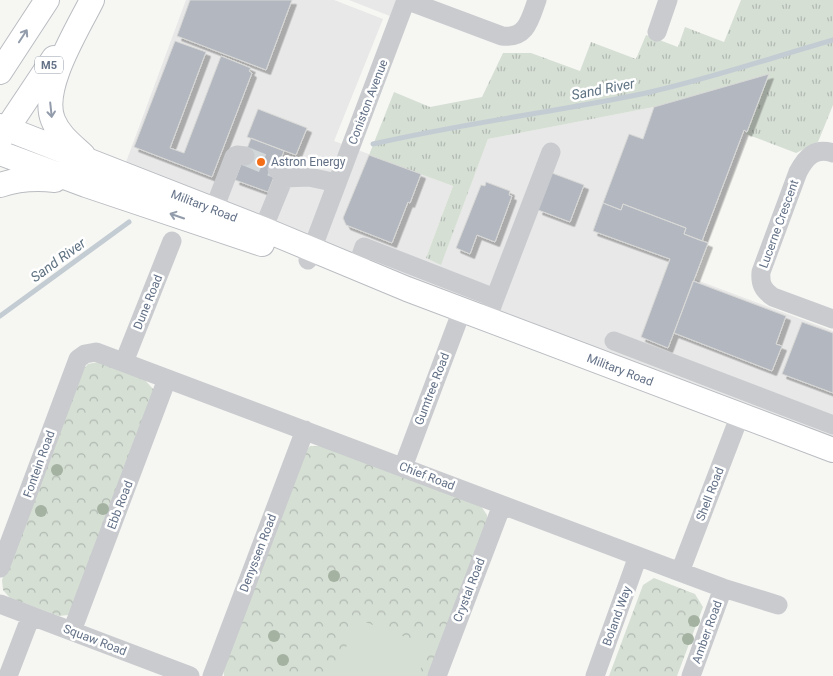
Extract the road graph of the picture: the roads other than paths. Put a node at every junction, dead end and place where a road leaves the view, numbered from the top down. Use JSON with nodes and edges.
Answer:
{"nodes":[{"id":1,"x":47,"y":0,"type":"edge"},
{"id":2,"x":92,"y":0,"type":"edge"},
{"id":3,"x":406,"y":0,"type":"edge"},
{"id":4,"x":537,"y":0,"type":"edge"},
{"id":5,"x":668,"y":0,"type":"edge"},
{"id":6,"x":657,"y":32,"type":"dead end"},
{"id":7,"x":0,"y":72,"type":"edge"},
{"id":8,"x":2,"y":131,"type":"edge"},
{"id":9,"x":551,"y":152,"type":"dead end"},
{"id":10,"x":826,"y":152,"type":"edge"},
{"id":11,"x":0,"y":153,"type":"edge"},
{"id":12,"x":244,"y":156,"type":"dead end"},
{"id":13,"x":90,"y":162,"type":"junction"},
{"id":14,"x":337,"y":183,"type":"junction"},
{"id":15,"x":86,"y":185,"type":"junction"},
{"id":16,"x":0,"y":186,"type":"edge"},
{"id":17,"x":214,"y":209,"type":"junction"},
{"id":18,"x":263,"y":229,"type":"junction"},
{"id":19,"x":172,"y":241,"type":"dead end"},
{"id":20,"x":310,"y":254,"type":"junction"},
{"id":21,"x":357,"y":267,"type":"junction"},
{"id":22,"x":407,"y":289,"type":"junction"},
{"id":23,"x":491,"y":308,"type":"junction"},
{"id":24,"x":462,"y":310,"type":"junction"},
{"id":25,"x":833,"y":320,"type":"edge"},
{"id":26,"x":78,"y":359,"type":"joint"},
{"id":27,"x":664,"y":360,"type":"junction"},
{"id":28,"x":124,"y":362,"type":"junction"},
{"id":29,"x":606,"y":364,"type":"junction"},
{"id":30,"x":167,"y":379,"type":"junction"},
{"id":31,"x":655,"y":383,"type":"junction"},
{"id":32,"x":770,"y":400,"type":"junction"},
{"id":33,"x":751,"y":419,"type":"junction"},
{"id":34,"x":833,"y":425,"type":"edge"},
{"id":35,"x":305,"y":430,"type":"junction"},
{"id":36,"x":833,"y":450,"type":"edge"},
{"id":37,"x":402,"y":467,"type":"junction"},
{"id":38,"x":502,"y":505,"type":"junction"},
{"id":39,"x":638,"y":556,"type":"junction"},
{"id":40,"x":0,"y":568,"type":"edge"},
{"id":41,"x":680,"y":572,"type":"junction"},
{"id":42,"x":723,"y":588,"type":"junction"},
{"id":43,"x":0,"y":604,"type":"edge"},
{"id":44,"x":778,"y":605,"type":"dead end"},
{"id":45,"x":31,"y":616,"type":"junction"},
{"id":46,"x":72,"y":631,"type":"junction"},
{"id":47,"x":8,"y":676,"type":"edge"},
{"id":48,"x":190,"y":676,"type":"edge"},
{"id":49,"x":212,"y":676,"type":"edge"},
{"id":50,"x":437,"y":676,"type":"edge"},
{"id":51,"x":595,"y":676,"type":"edge"},
{"id":52,"x":691,"y":676,"type":"edge"}],
"edges":[{"from":7,"to":1,"type":"main road","one_way":true},
{"from":2,"to":8,"type":"main road","number":"M5"},
{"from":2,"to":13,"type":"main road","one_way":true},
{"from":3,"to":4,"type":"street"},
{"from":3,"to":14,"type":"street","name":"Coniston Avenue"},
{"from":5,"to":6,"type":"street"},
{"from":8,"to":13,"type":"main road","name":"Military Road"},
{"from":9,"to":23,"type":"street"},
{"from":10,"to":25,"type":"street","name":"Lucerne Crescent"},
{"from":11,"to":15,"type":"main road","name":"Military Road"},
{"from":12,"to":17,"type":"street"},
{"from":13,"to":17,"type":"main road","name":"Military Road"},
{"from":14,"to":18,"type":"street"},
{"from":14,"to":20,"type":"street","name":"Coniston Avenue"},
{"from":15,"to":16,"type":"main road"},
{"from":20,"to":15,"type":"main road","name":"Military Road","one_way":true},
{"from":17,"to":18,"type":"main road","name":"Military Road"},
{"from":18,"to":20,"type":"main road","name":"Military Road"},
{"from":19,"to":28,"type":"street","name":"Dune Road"},
{"from":20,"to":21,"type":"main road","name":"Military Road"},
{"from":20,"to":22,"type":"main road","name":"Military Road"},
{"from":21,"to":22,"type":"main road","name":"Military Road"},
{"from":21,"to":23,"type":"street"},
{"from":22,"to":24,"type":"main road","name":"Military Road"},
{"from":23,"to":24,"type":"main road","name":"Military Road"},
{"from":23,"to":29,"type":"main road","name":"Military Road"},
{"from":24,"to":37,"type":"street","name":"Gumtree Road"},
{"from":26,"to":28,"type":"street","name":"Chief Road"},
{"from":26,"to":40,"type":"street","name":"Fontein Road"},
{"from":27,"to":29,"type":"street"},
{"from":27,"to":31,"type":"street"},
{"from":27,"to":32,"type":"street"},
{"from":28,"to":30,"type":"street","name":"Chief Road"},
{"from":29,"to":31,"type":"main road","name":"Military Road"},
{"from":30,"to":35,"type":"street","name":"Chief Road"},
{"from":30,"to":46,"type":"street","name":"Ebb Road"},
{"from":31,"to":33,"type":"main road","name":"Military Road"},
{"from":32,"to":33,"type":"street","name":"Shell Road"},
{"from":32,"to":34,"type":"street"},
{"from":33,"to":36,"type":"main road","name":"Military Road"},
{"from":33,"to":41,"type":"street","name":"Shell Road"},
{"from":35,"to":37,"type":"street","name":"Chief Road"},
{"from":35,"to":49,"type":"street","name":"Denyssen Road"},
{"from":37,"to":38,"type":"street","name":"Chief Road"},
{"from":38,"to":39,"type":"street","name":"Chief Road"},
{"from":38,"to":50,"type":"street","name":"Crystal Road"},
{"from":39,"to":41,"type":"street","name":"Chief Road"},
{"from":39,"to":51,"type":"street","name":"Boland Way"},
{"from":41,"to":42,"type":"street","name":"Chief Road"},
{"from":42,"to":44,"type":"street","name":"Chief Road"},
{"from":42,"to":52,"type":"street","name":"Amber Road"},
{"from":43,"to":45,"type":"street","name":"Squaw Road"},
{"from":45,"to":46,"type":"street","name":"Squaw Road"},
{"from":45,"to":47,"type":"street"},
{"from":46,"to":48,"type":"street","name":"Squaw Road"}]}
